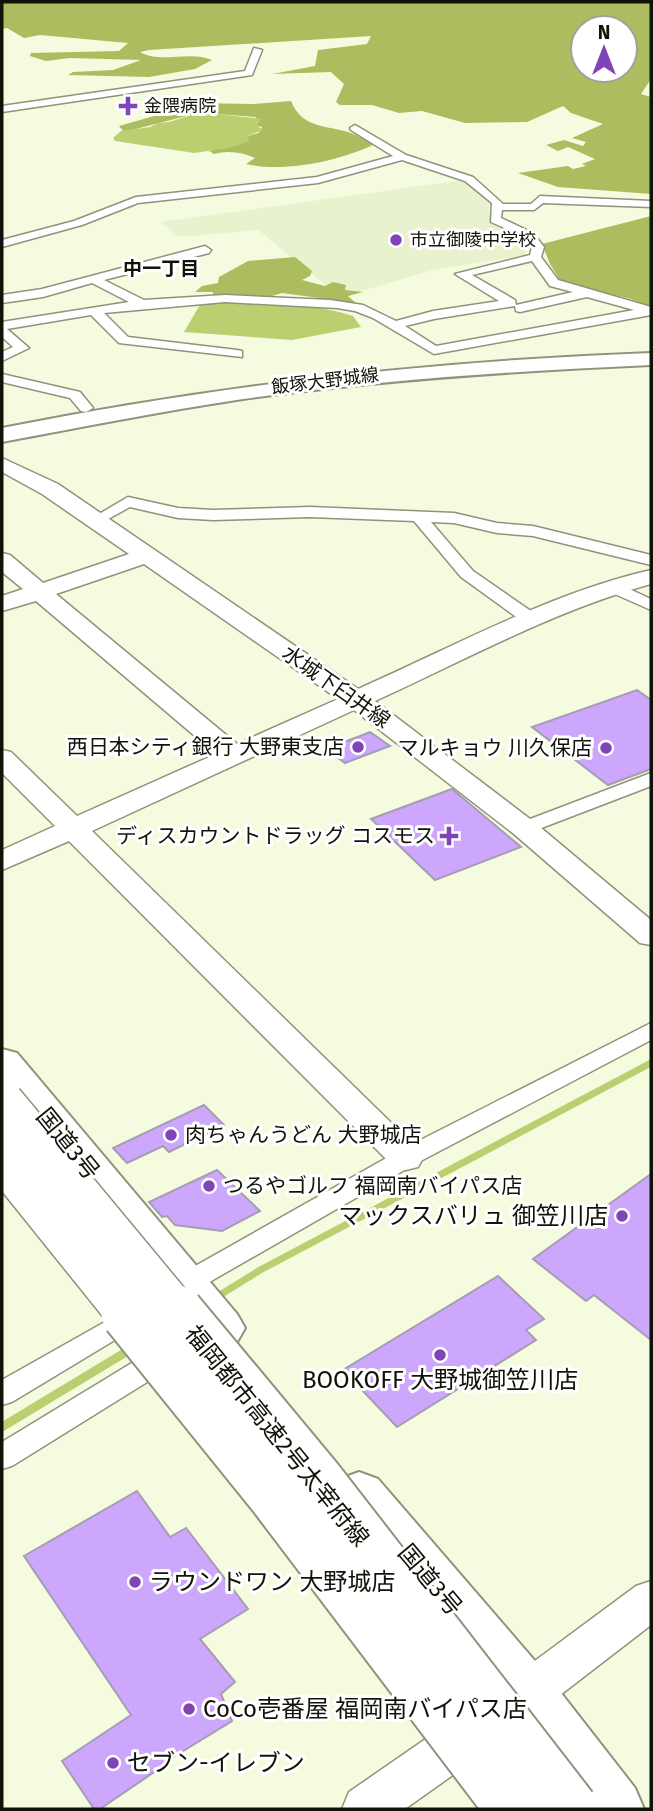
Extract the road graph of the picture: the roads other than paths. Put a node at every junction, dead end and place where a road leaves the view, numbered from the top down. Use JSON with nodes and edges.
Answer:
{"nodes":[{"id":1,"x":257,"y":50,"type":"dead end"},
{"id":2,"x":2,"y":109,"type":"edge"},
{"id":3,"x":355,"y":128,"type":"dead end"},
{"id":4,"x":402,"y":157,"type":"junction"},
{"id":5,"x":651,"y":204,"type":"edge"},
{"id":6,"x":497,"y":207,"type":"junction"},
{"id":7,"x":2,"y":244,"type":"edge"},
{"id":8,"x":205,"y":250,"type":"dead end"},
{"id":9,"x":535,"y":257,"type":"junction"},
{"id":10,"x":93,"y":279,"type":"junction"},
{"id":11,"x":585,"y":293,"type":"junction"},
{"id":12,"x":2,"y":299,"type":"edge"},
{"id":13,"x":140,"y":303,"type":"junction"},
{"id":14,"x":515,"y":306,"type":"junction"},
{"id":15,"x":93,"y":310,"type":"junction"},
{"id":16,"x":651,"y":311,"type":"edge"},
{"id":17,"x":2,"y":326,"type":"edge"},
{"id":18,"x":392,"y":326,"type":"junction"},
{"id":19,"x":555,"y":329,"type":"junction"},
{"id":20,"x":2,"y":331,"type":"edge"},
{"id":21,"x":651,"y":352,"type":"edge"},
{"id":22,"x":237,"y":354,"type":"dead end"},
{"id":23,"x":2,"y":356,"type":"edge"},
{"id":24,"x":651,"y":359,"type":"edge"},
{"id":25,"x":2,"y":379,"type":"edge"},
{"id":26,"x":86,"y":408,"type":"junction"},
{"id":27,"x":2,"y":425,"type":"edge"},
{"id":28,"x":2,"y":435,"type":"edge"},
{"id":29,"x":2,"y":464,"type":"edge"},
{"id":30,"x":419,"y":517,"type":"junction"},
{"id":31,"x":97,"y":520,"type":"junction"},
{"id":32,"x":146,"y":556,"type":"junction"},
{"id":33,"x":2,"y":560,"type":"edge"},
{"id":34,"x":651,"y":560,"type":"edge"},
{"id":35,"x":651,"y":577,"type":"edge"},
{"id":36,"x":614,"y":587,"type":"junction"},
{"id":37,"x":40,"y":592,"type":"junction"},
{"id":38,"x":2,"y":604,"type":"edge"},
{"id":39,"x":651,"y":605,"type":"edge"},
{"id":40,"x":532,"y":620,"type":"junction"},
{"id":41,"x":358,"y":699,"type":"junction"},
{"id":42,"x":234,"y":755,"type":"junction"},
{"id":43,"x":2,"y":758,"type":"edge"},
{"id":44,"x":651,"y":779,"type":"edge"},
{"id":45,"x":524,"y":828,"type":"junction"},
{"id":46,"x":72,"y":829,"type":"junction"},
{"id":47,"x":2,"y":861,"type":"edge"},
{"id":48,"x":651,"y":936,"type":"edge"},
{"id":49,"x":651,"y":1031,"type":"edge"},
{"id":50,"x":2,"y":1063,"type":"edge"},
{"id":51,"x":2,"y":1103,"type":"edge"},
{"id":52,"x":2,"y":1156,"type":"edge"},
{"id":53,"x":406,"y":1158,"type":"junction"},
{"id":54,"x":2,"y":1175,"type":"edge"},
{"id":55,"x":183,"y":1285,"type":"junction"},
{"id":56,"x":119,"y":1325,"type":"junction"},
{"id":57,"x":150,"y":1366,"type":"junction"},
{"id":58,"x":2,"y":1394,"type":"edge"},
{"id":59,"x":2,"y":1457,"type":"edge"},
{"id":60,"x":651,"y":1600,"type":"edge"},
{"id":61,"x":526,"y":1694,"type":"junction"},
{"id":62,"x":440,"y":1757,"type":"junction"},
{"id":63,"x":366,"y":1809,"type":"edge"},
{"id":64,"x":480,"y":1809,"type":"edge"},
{"id":65,"x":514,"y":1809,"type":"edge"},
{"id":66,"x":570,"y":1809,"type":"edge"},
{"id":67,"x":613,"y":1809,"type":"edge"}],
"edges":[{"from":1,"to":2,"type":"street"},
{"from":3,"to":4,"type":"street"},
{"from":4,"to":6,"type":"street"},
{"from":4,"to":7,"type":"street"},
{"from":5,"to":6,"type":"street"},
{"from":6,"to":9,"type":"street"},
{"from":8,"to":10,"type":"street"},
{"from":9,"to":11,"type":"street"},
{"from":9,"to":14,"type":"street"},
{"from":10,"to":12,"type":"street"},
{"from":10,"to":13,"type":"street"},
{"from":11,"to":14,"type":"street"},
{"from":11,"to":16,"type":"street"},
{"from":13,"to":15,"type":"street"},
{"from":13,"to":18,"type":"street"},
{"from":14,"to":18,"type":"street"},
{"from":14,"to":19,"type":"street"},
{"from":15,"to":17,"type":"street"},
{"from":15,"to":22,"type":"street"},
{"from":16,"to":19,"type":"street"},
{"from":18,"to":19,"type":"street"},
{"from":20,"to":23,"type":"street"},
{"from":21,"to":26,"type":"main road","name":"飯塚大野城線"},
{"from":24,"to":28,"type":"main road","name":"飯塚大野城線"},
{"from":25,"to":26,"type":"street"},
{"from":26,"to":27,"type":"main road","name":"飯塚大野城線"},
{"from":29,"to":31,"type":"street","name":"水城下臼井線"},
{"from":30,"to":31,"type":"street"},
{"from":30,"to":34,"type":"street"},
{"from":30,"to":40,"type":"street"},
{"from":31,"to":32,"type":"street","name":"水城下臼井線"},
{"from":32,"to":37,"type":"street"},
{"from":32,"to":41,"type":"street","name":"水城下臼井線"},
{"from":33,"to":37,"type":"street"},
{"from":35,"to":36,"type":"street"},
{"from":36,"to":39,"type":"street"},
{"from":36,"to":40,"type":"street"},
{"from":37,"to":38,"type":"street"},
{"from":37,"to":42,"type":"street"},
{"from":40,"to":41,"type":"street"},
{"from":41,"to":42,"type":"street"},
{"from":41,"to":45,"type":"street","name":"水城下臼井線"},
{"from":42,"to":46,"type":"street"},
{"from":43,"to":46,"type":"street"},
{"from":44,"to":45,"type":"street"},
{"from":45,"to":48,"type":"street","name":"水城下臼井線"},
{"from":46,"to":47,"type":"street"},
{"from":46,"to":53,"type":"street"},
{"from":49,"to":53,"type":"street"},
{"from":50,"to":55,"type":"highway","name":"国道3号"},
{"from":51,"to":66,"type":"highway","name":"福岡都市高速2号太宰府線","bridge":true},
{"from":52,"to":65,"type":"highway","name":"福岡都市高速2号太宰府線","bridge":true},
{"from":53,"to":55,"type":"street"},
{"from":54,"to":56,"type":"highway"},
{"from":55,"to":61,"type":"highway","name":"国道3号"},
{"from":56,"to":57,"type":"highway"},
{"from":56,"to":58,"type":"street"},
{"from":57,"to":59,"type":"street"},
{"from":57,"to":62,"type":"highway"},
{"from":60,"to":61,"type":"street"},
{"from":61,"to":62,"type":"street"},
{"from":61,"to":67,"type":"highway","name":"国道3号"},
{"from":62,"to":63,"type":"street"},
{"from":62,"to":64,"type":"highway"}]}
